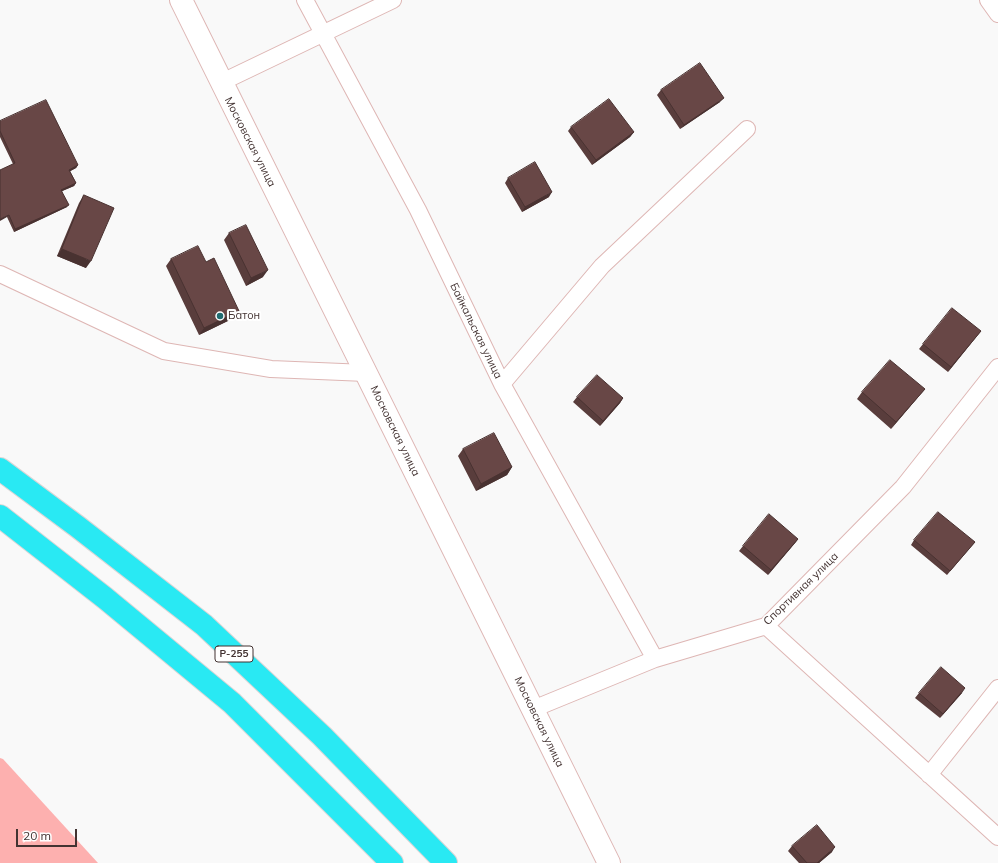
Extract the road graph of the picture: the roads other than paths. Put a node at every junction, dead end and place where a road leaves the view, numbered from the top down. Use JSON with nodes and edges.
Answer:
{"nodes":[{"id":1,"x":181,"y":0,"type":"edge"},
{"id":2,"x":305,"y":0,"type":"edge"},
{"id":3,"x":393,"y":0,"type":"edge"},
{"id":4,"x":988,"y":0,"type":"edge"},
{"id":5,"x":998,"y":14,"type":"edge"},
{"id":6,"x":323,"y":34,"type":"junction"},
{"id":7,"x":220,"y":83,"type":"junction"},
{"id":8,"x":747,"y":129,"type":"dead end"},
{"id":9,"x":0,"y":274,"type":"edge"},
{"id":10,"x":998,"y":367,"type":"edge"},
{"id":11,"x":366,"y":373,"type":"junction"},
{"id":12,"x":502,"y":384,"type":"junction"},
{"id":13,"x":0,"y":469,"type":"edge"},
{"id":14,"x":0,"y":516,"type":"edge"},
{"id":15,"x":766,"y":626,"type":"junction"},
{"id":16,"x":655,"y":659,"type":"junction"},
{"id":17,"x":998,"y":688,"type":"edge"},
{"id":18,"x":533,"y":709,"type":"junction"},
{"id":19,"x":930,"y":775,"type":"junction"},
{"id":20,"x":998,"y":837,"type":"edge"},
{"id":21,"x":392,"y":863,"type":"edge"},
{"id":22,"x":446,"y":863,"type":"edge"},
{"id":23,"x":609,"y":863,"type":"edge"}],
"edges":[{"from":1,"to":7,"type":"street","name":"Московская улица"},
{"from":2,"to":6,"type":"street","name":"Байкальская улица"},
{"from":3,"to":6,"type":"street"},
{"from":4,"to":5,"type":"street"},
{"from":6,"to":7,"type":"street"},
{"from":6,"to":12,"type":"street","name":"Байкальская улица"},
{"from":7,"to":11,"type":"street","name":"Московская улица"},
{"from":8,"to":12,"type":"street"},
{"from":9,"to":11,"type":"street"},
{"from":10,"to":15,"type":"street","name":"Спортивная улица"},
{"from":11,"to":18,"type":"street","name":"Московская улица"},
{"from":12,"to":16,"type":"street","name":"Байкальская улица"},
{"from":13,"to":22,"type":"highway","number":"Р-255"},
{"from":14,"to":21,"type":"highway"},
{"from":15,"to":16,"type":"street","name":"Спортивная улица"},
{"from":15,"to":19,"type":"street"},
{"from":16,"to":18,"type":"street","name":"Спортивная улица"},
{"from":17,"to":19,"type":"street"},
{"from":18,"to":23,"type":"street","name":"Московская улица"},
{"from":19,"to":20,"type":"street"}]}
